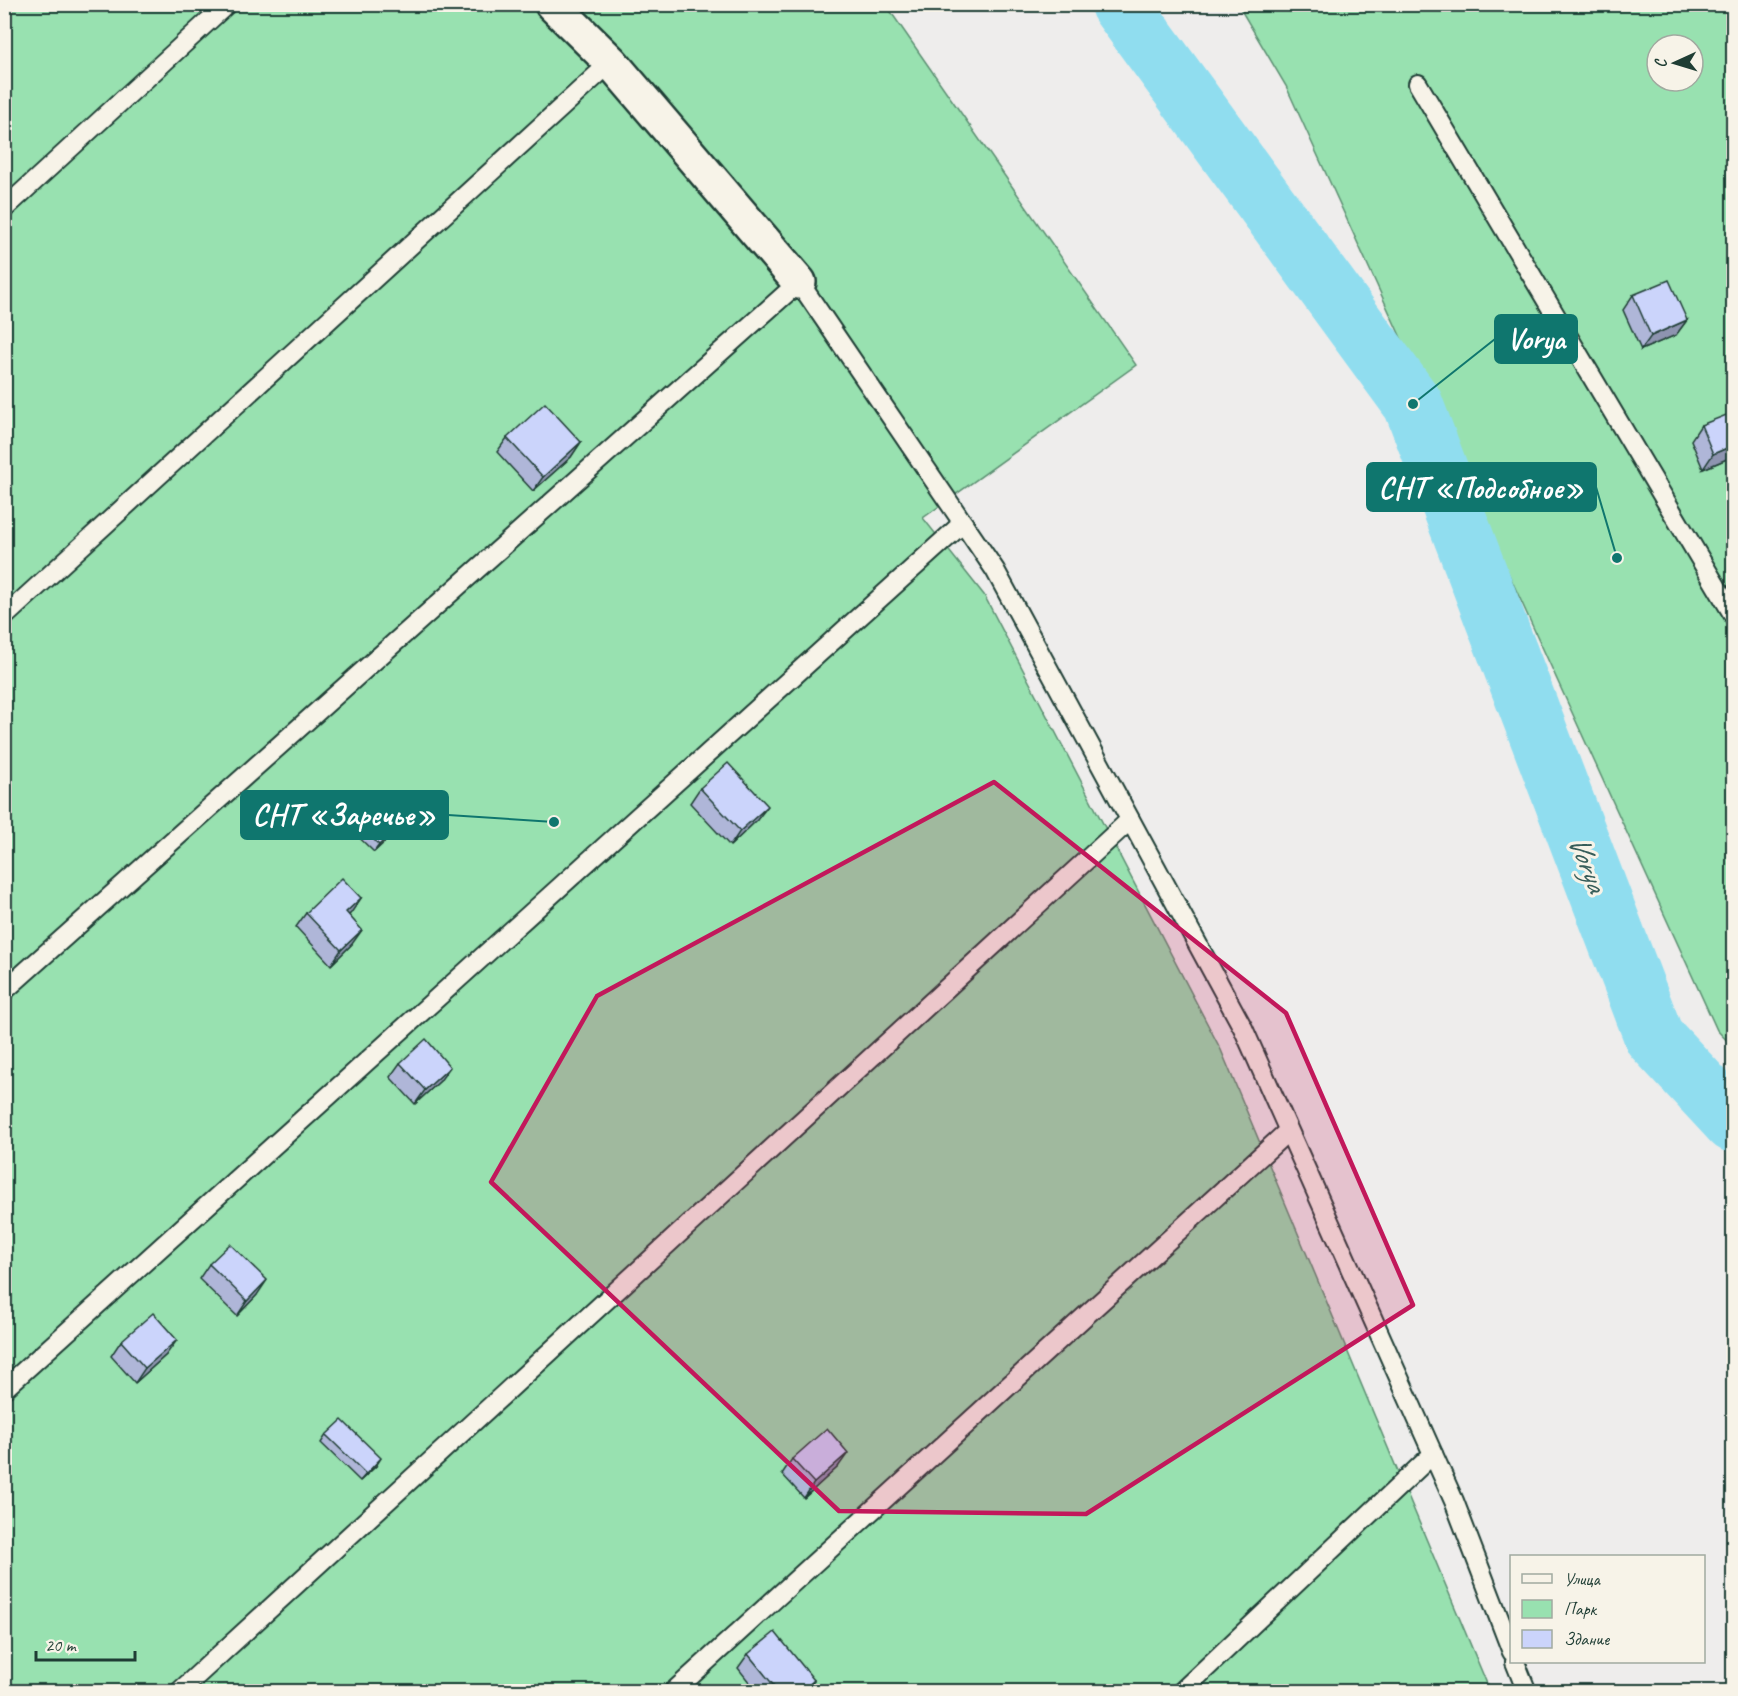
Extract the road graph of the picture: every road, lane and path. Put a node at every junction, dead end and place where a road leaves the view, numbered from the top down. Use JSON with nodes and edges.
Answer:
{"nodes":[{"id":1,"x":227,"y":4,"type":"edge"},
{"id":2,"x":552,"y":4,"type":"edge"},
{"id":3,"x":611,"y":62,"type":"junction"},
{"id":4,"x":1418,"y":84,"type":"dead end"},
{"id":5,"x":4,"y":209,"type":"edge"},
{"id":6,"x":799,"y":282,"type":"junction"},
{"id":7,"x":963,"y":523,"type":"junction"},
{"id":8,"x":1734,"y":616,"type":"edge"},
{"id":9,"x":4,"y":617,"type":"edge"},
{"id":10,"x":1130,"y":820,"type":"junction"},
{"id":11,"x":4,"y":992,"type":"edge"},
{"id":12,"x":1288,"y":1131,"type":"junction"},
{"id":13,"x":4,"y":1389,"type":"edge"},
{"id":14,"x":1433,"y":1454,"type":"junction"},
{"id":15,"x":1510,"y":1647,"type":"edge"},
{"id":16,"x":1515,"y":1663,"type":"edge"},
{"id":17,"x":179,"y":1692,"type":"edge"},
{"id":18,"x":673,"y":1692,"type":"edge"},
{"id":19,"x":1180,"y":1692,"type":"edge"},
{"id":20,"x":1527,"y":1692,"type":"edge"}],
"edges":[{"from":1,"to":5,"type":"lane"},
{"from":2,"to":3,"type":"street"},
{"from":3,"to":6,"type":"street"},
{"from":3,"to":9,"type":"lane"},
{"from":4,"to":8,"type":"lane"},
{"from":6,"to":7,"type":"lane"},
{"from":6,"to":11,"type":"lane"},
{"from":7,"to":10,"type":"lane"},
{"from":7,"to":13,"type":"lane"},
{"from":10,"to":12,"type":"lane"},
{"from":10,"to":17,"type":"lane"},
{"from":12,"to":14,"type":"lane"},
{"from":12,"to":18,"type":"lane"},
{"from":14,"to":15,"type":"lane"},
{"from":14,"to":19,"type":"lane"},
{"from":16,"to":20,"type":"lane"}]}
